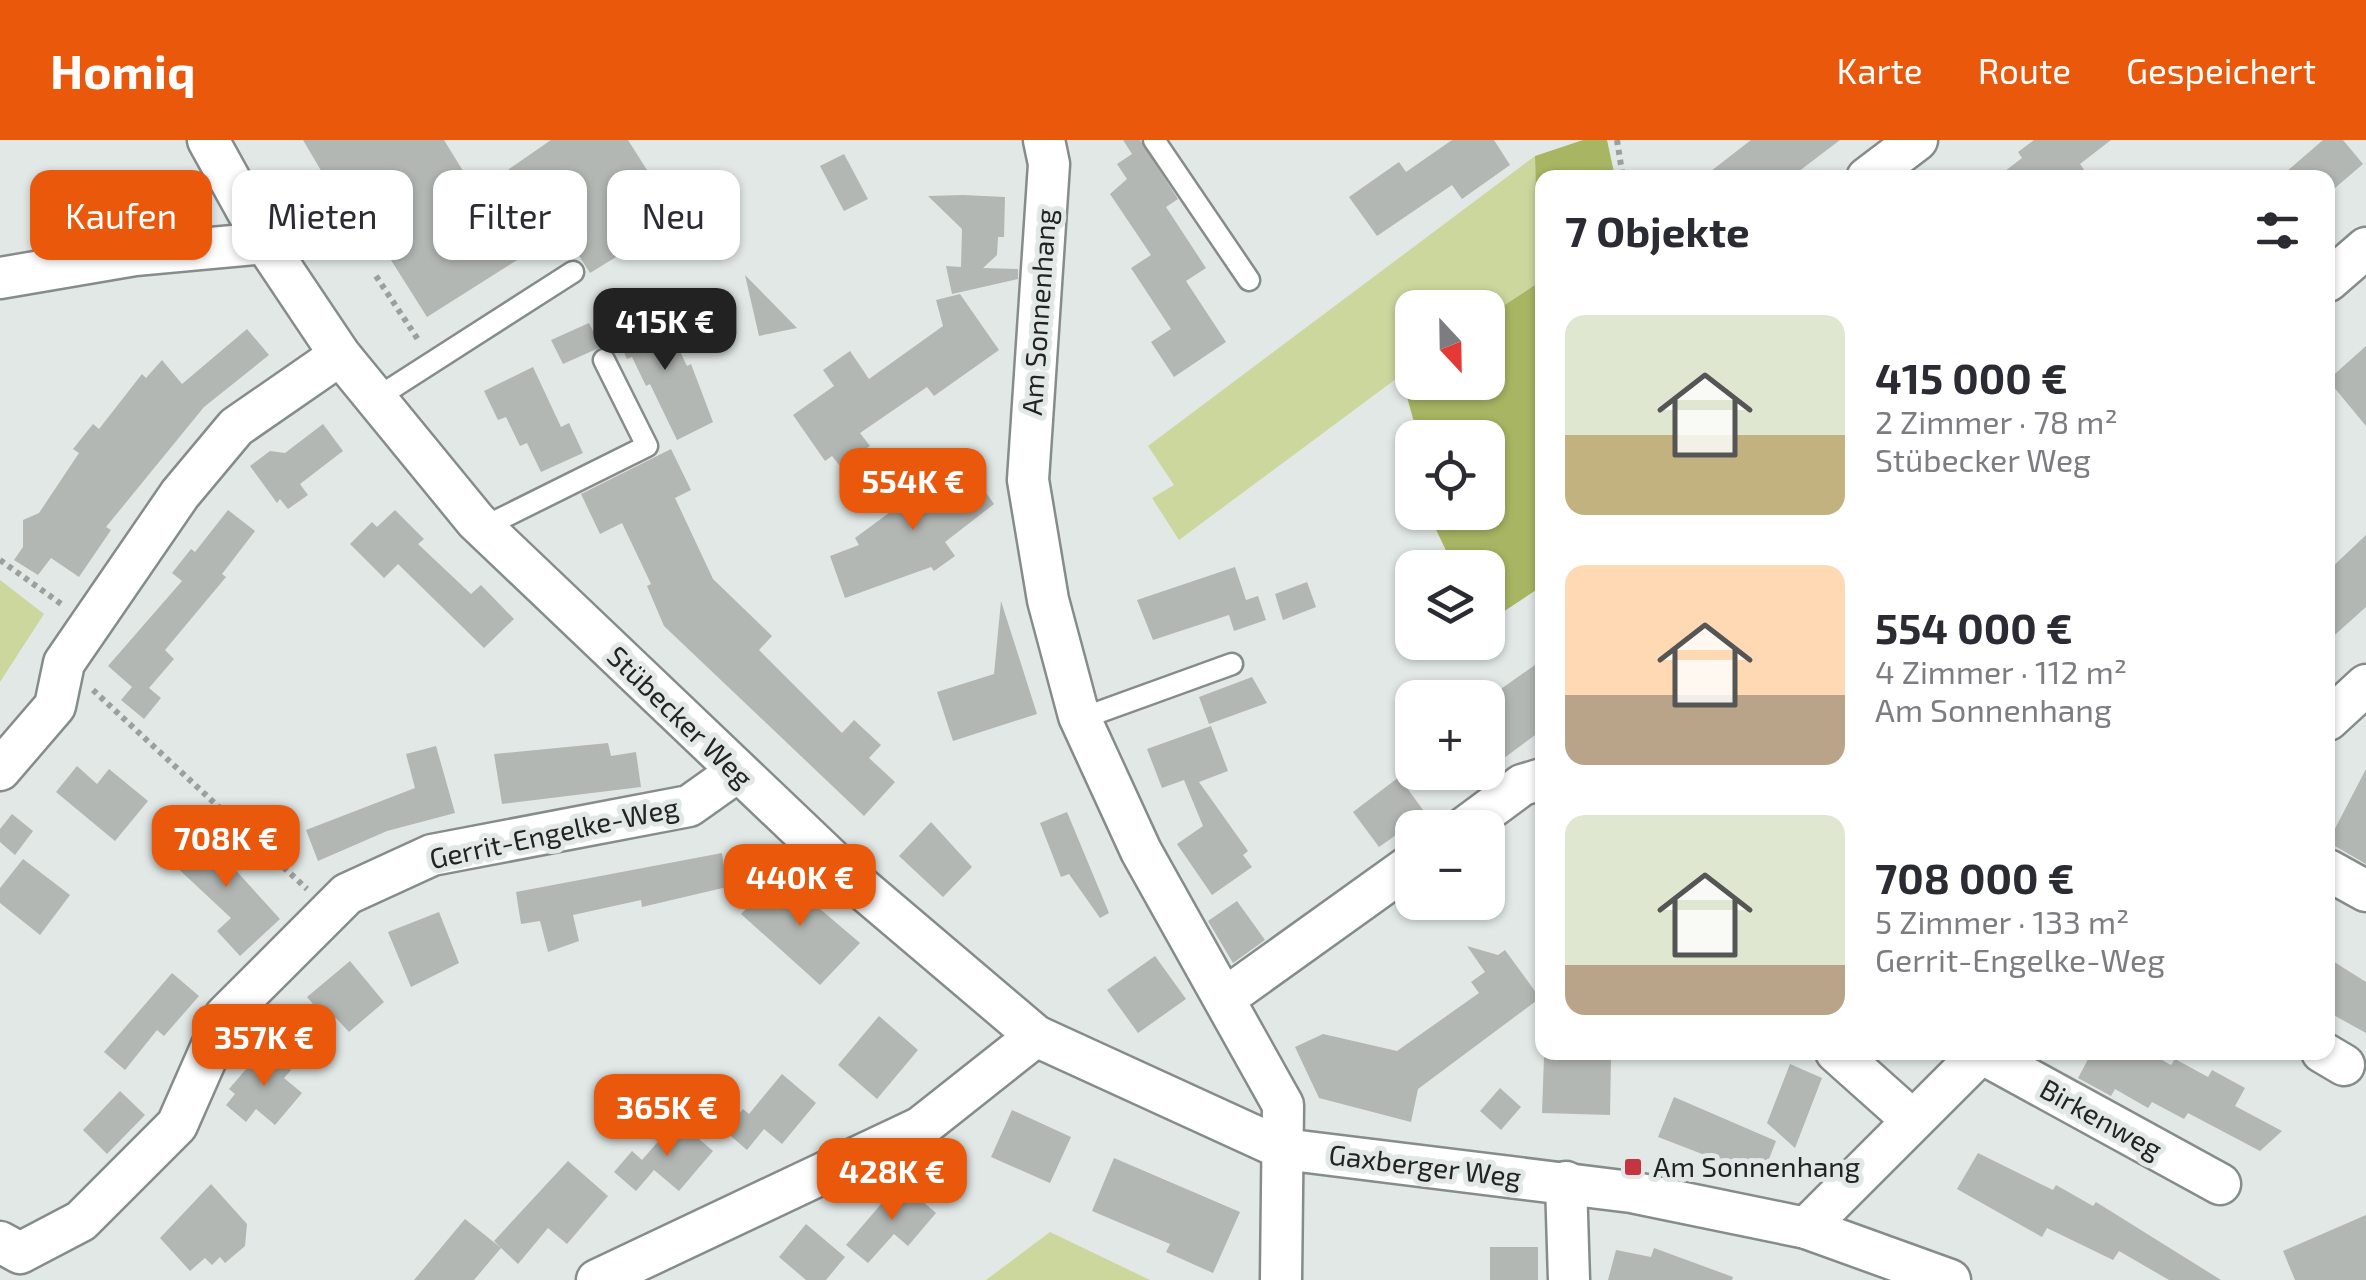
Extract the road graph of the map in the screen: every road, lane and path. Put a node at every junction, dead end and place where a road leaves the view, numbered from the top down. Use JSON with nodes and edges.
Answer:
{"nodes":[{"id":1,"x":208,"y":140,"type":"edge"},
{"id":2,"x":1044,"y":140,"type":"edge"},
{"id":3,"x":1154,"y":140,"type":"edge"},
{"id":4,"x":1616,"y":140,"type":"edge"},
{"id":5,"x":1917,"y":140,"type":"edge"},
{"id":6,"x":1621,"y":170,"type":"edge"},
{"id":7,"x":1878,"y":170,"type":"edge"},
{"id":8,"x":232,"y":183,"type":"edge"},
{"id":9,"x":232,"y":245,"type":"edge"},
{"id":10,"x":2366,"y":248,"type":"edge"},
{"id":11,"x":277,"y":260,"type":"edge"},
{"id":12,"x":573,"y":272,"type":"dead end"},
{"id":13,"x":2335,"y":275,"type":"edge"},
{"id":14,"x":376,"y":276,"type":"dead end"},
{"id":15,"x":0,"y":278,"type":"edge"},
{"id":16,"x":1249,"y":280,"type":"dead end"},
{"id":17,"x":420,"y":342,"type":"dead end"},
{"id":18,"x":340,"y":356,"type":"junction"},
{"id":19,"x":604,"y":360,"type":"dead end"},
{"id":20,"x":375,"y":399,"type":"junction"},
{"id":21,"x":482,"y":528,"type":"junction"},
{"id":22,"x":0,"y":560,"type":"edge"},
{"id":23,"x":90,"y":624,"type":"junction"},
{"id":24,"x":64,"y":663,"type":"junction"},
{"id":25,"x":1232,"y":664,"type":"dead end"},
{"id":26,"x":1080,"y":719,"type":"junction"},
{"id":27,"x":0,"y":770,"type":"edge"},
{"id":28,"x":736,"y":772,"type":"junction"},
{"id":29,"x":1535,"y":781,"type":"edge"},
{"id":30,"x":1488,"y":810,"type":"edge"},
{"id":31,"x":2335,"y":874,"type":"edge"},
{"id":32,"x":1395,"y":876,"type":"edge"},
{"id":33,"x":2366,"y":891,"type":"edge"},
{"id":34,"x":330,"y":910,"type":"junction"},
{"id":35,"x":1225,"y":998,"type":"junction"},
{"id":36,"x":1036,"y":1036,"type":"junction"},
{"id":37,"x":1845,"y":1060,"type":"edge"},
{"id":38,"x":1973,"y":1060,"type":"edge"},
{"id":39,"x":1994,"y":1060,"type":"edge"},
{"id":40,"x":1910,"y":1119,"type":"junction"},
{"id":41,"x":1283,"y":1149,"type":"junction"},
{"id":42,"x":1566,"y":1182,"type":"junction"},
{"id":43,"x":2220,"y":1184,"type":"dead end"},
{"id":44,"x":1806,"y":1228,"type":"junction"},
{"id":45,"x":0,"y":1242,"type":"edge"},
{"id":46,"x":597,"y":1280,"type":"edge"},
{"id":47,"x":1281,"y":1280,"type":"edge"},
{"id":48,"x":1569,"y":1280,"type":"edge"},
{"id":49,"x":1950,"y":1280,"type":"edge"}],
"edges":[{"from":1,"to":8,"type":"street","name":"Stübecker Weg"},
{"from":2,"to":26,"type":"street","name":"Am Sonnenhang"},
{"from":3,"to":16,"type":"lane"},
{"from":4,"to":6,"type":"path"},
{"from":5,"to":7,"type":"street"},
{"from":9,"to":15,"type":"street"},
{"from":10,"to":13,"type":"street"},
{"from":11,"to":18,"type":"street","name":"Stübecker Weg"},
{"from":12,"to":20,"type":"lane"},
{"from":14,"to":17,"type":"path"},
{"from":18,"to":20,"type":"street","name":"Stübecker Weg"},
{"from":18,"to":23,"type":"street"},
{"from":19,"to":21,"type":"lane"},
{"from":20,"to":21,"type":"street","name":"Stübecker Weg"},
{"from":21,"to":28,"type":"street","name":"Stübecker Weg"},
{"from":22,"to":23,"type":"path"},
{"from":23,"to":24,"type":"street"},
{"from":24,"to":27,"type":"street"},
{"from":24,"to":34,"type":"path"},
{"from":25,"to":26,"type":"lane"},
{"from":26,"to":35,"type":"street","name":"Am Sonnenhang"},
{"from":28,"to":34,"type":"street","name":"Gerrit-Engelke-Weg"},
{"from":28,"to":36,"type":"street","name":"Stübecker Weg"},
{"from":29,"to":30,"type":"street"},
{"from":31,"to":33,"type":"street"},
{"from":32,"to":35,"type":"street"},
{"from":34,"to":45,"type":"street","name":"Gerrit-Engelke-Weg"},
{"from":35,"to":41,"type":"street","name":"Am Sonnenhang"},
{"from":36,"to":41,"type":"street","name":"Stübecker Weg"},
{"from":36,"to":46,"type":"street"},
{"from":37,"to":40,"type":"street"},
{"from":38,"to":40,"type":"street","name":"Birkenweg"},
{"from":39,"to":43,"type":"street","name":"Birkenweg"},
{"from":40,"to":44,"type":"street","name":"Birkenweg"},
{"from":41,"to":42,"type":"street","name":"Gaxberger Weg"},
{"from":41,"to":47,"type":"street","name":"Am Sonnenhang"},
{"from":42,"to":44,"type":"street","name":"Gaxberger Weg"},
{"from":42,"to":48,"type":"street"},
{"from":44,"to":49,"type":"street","name":"Gaxberger Weg"}]}
